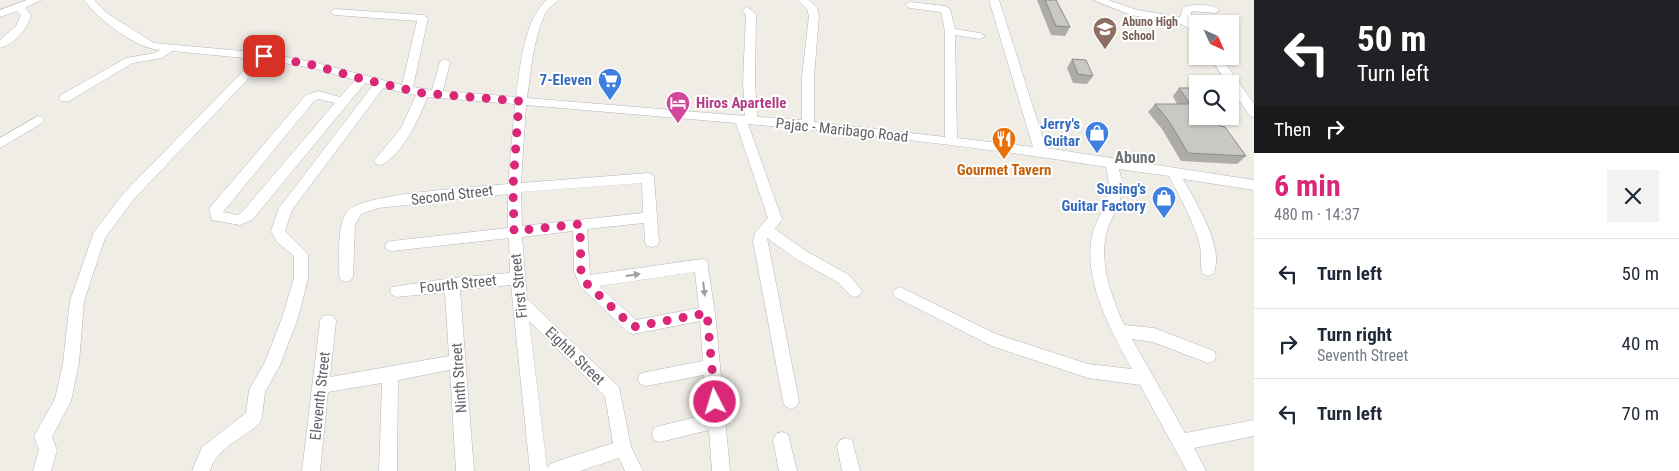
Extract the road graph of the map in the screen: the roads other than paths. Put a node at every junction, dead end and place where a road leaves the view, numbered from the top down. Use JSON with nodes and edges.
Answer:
{"nodes":[{"id":1,"x":36,"y":0,"type":"edge"},
{"id":2,"x":553,"y":0,"type":"edge"},
{"id":3,"x":803,"y":0,"type":"edge"},
{"id":4,"x":994,"y":0,"type":"edge"},
{"id":5,"x":1098,"y":0,"type":"edge"},
{"id":6,"x":95,"y":2,"type":"edge"},
{"id":7,"x":910,"y":5,"type":"dead end"},
{"id":8,"x":19,"y":6,"type":"junction"},
{"id":9,"x":747,"y":10,"type":"dead end"},
{"id":10,"x":1215,"y":10,"type":"dead end"},
{"id":11,"x":335,"y":12,"type":"dead end"},
{"id":12,"x":0,"y":14,"type":"edge"},
{"id":13,"x":1184,"y":21,"type":"junction"},
{"id":14,"x":1189,"y":24,"type":"edge"},
{"id":15,"x":950,"y":32,"type":"junction"},
{"id":16,"x":980,"y":36,"type":"dead end"},
{"id":17,"x":0,"y":45,"type":"edge"},
{"id":18,"x":170,"y":48,"type":"junction"},
{"id":19,"x":264,"y":56,"type":"junction"},
{"id":20,"x":445,"y":62,"type":"dead end"},
{"id":21,"x":1220,"y":65,"type":"edge"},
{"id":22,"x":362,"y":79,"type":"junction"},
{"id":23,"x":381,"y":84,"type":"junction"},
{"id":24,"x":407,"y":90,"type":"junction"},
{"id":25,"x":422,"y":93,"type":"junction"},
{"id":26,"x":437,"y":94,"type":"junction"},
{"id":27,"x":65,"y":98,"type":"dead end"},
{"id":28,"x":343,"y":101,"type":"junction"},
{"id":29,"x":519,"y":101,"type":"junction"},
{"id":30,"x":1254,"y":113,"type":"edge"},
{"id":31,"x":38,"y":120,"type":"dead end"},
{"id":32,"x":746,"y":120,"type":"junction"},
{"id":33,"x":808,"y":125,"type":"junction"},
{"id":34,"x":951,"y":141,"type":"junction"},
{"id":35,"x":0,"y":144,"type":"edge"},
{"id":36,"x":1041,"y":152,"type":"junction"},
{"id":37,"x":380,"y":161,"type":"dead end"},
{"id":38,"x":1112,"y":164,"type":"junction"},
{"id":39,"x":1173,"y":171,"type":"junction"},
{"id":40,"x":1254,"y":185,"type":"edge"},
{"id":41,"x":513,"y":187,"type":"junction"},
{"id":42,"x":650,"y":217,"type":"junction"},
{"id":43,"x":580,"y":224,"type":"junction"},
{"id":44,"x":767,"y":230,"type":"junction"},
{"id":45,"x":514,"y":231,"type":"junction"},
{"id":46,"x":652,"y":242,"type":"dead end"},
{"id":47,"x":392,"y":246,"type":"dead end"},
{"id":48,"x":1208,"y":270,"type":"dead end"},
{"id":49,"x":346,"y":276,"type":"dead end"},
{"id":50,"x":518,"y":278,"type":"junction"},
{"id":51,"x":585,"y":282,"type":"junction"},
{"id":52,"x":452,"y":284,"type":"junction"},
{"id":53,"x":397,"y":291,"type":"dead end"},
{"id":54,"x":855,"y":291,"type":"dead end"},
{"id":55,"x":900,"y":292,"type":"dead end"},
{"id":56,"x":521,"y":304,"type":"junction"},
{"id":57,"x":707,"y":313,"type":"junction"},
{"id":58,"x":328,"y":321,"type":"dead end"},
{"id":59,"x":1118,"y":332,"type":"junction"},
{"id":60,"x":1208,"y":356,"type":"dead end"},
{"id":61,"x":458,"y":362,"type":"junction"},
{"id":62,"x":712,"y":366,"type":"junction"},
{"id":63,"x":390,"y":375,"type":"junction"},
{"id":64,"x":1144,"y":378,"type":"junction"},
{"id":65,"x":646,"y":379,"type":"dead end"},
{"id":66,"x":321,"y":386,"type":"junction"},
{"id":67,"x":791,"y":401,"type":"dead end"},
{"id":68,"x":717,"y":420,"type":"junction"},
{"id":69,"x":1254,"y":428,"type":"edge"},
{"id":70,"x":660,"y":434,"type":"dead end"},
{"id":71,"x":782,"y":440,"type":"dead end"},
{"id":72,"x":1181,"y":442,"type":"junction"},
{"id":73,"x":846,"y":446,"type":"dead end"},
{"id":74,"x":623,"y":448,"type":"junction"},
{"id":75,"x":42,"y":471,"type":"edge"},
{"id":76,"x":201,"y":471,"type":"edge"},
{"id":77,"x":311,"y":471,"type":"edge"},
{"id":78,"x":388,"y":471,"type":"edge"},
{"id":79,"x":465,"y":471,"type":"edge"},
{"id":80,"x":539,"y":471,"type":"edge"},
{"id":81,"x":555,"y":471,"type":"edge"},
{"id":82,"x":634,"y":471,"type":"edge"},
{"id":83,"x":721,"y":471,"type":"edge"},
{"id":84,"x":788,"y":471,"type":"edge"},
{"id":85,"x":851,"y":471,"type":"edge"},
{"id":86,"x":1197,"y":471,"type":"edge"}],
"edges":[{"from":1,"to":8,"type":"street"},
{"from":2,"to":29,"type":"street","name":"First Street"},
{"from":3,"to":33,"type":"street"},
{"from":4,"to":36,"type":"street"},
{"from":5,"to":13,"type":"street"},
{"from":6,"to":18,"type":"street","name":"Pajac - Maribago Road"},
{"from":7,"to":15,"type":"street"},
{"from":8,"to":12,"type":"street"},
{"from":8,"to":17,"type":"street"},
{"from":9,"to":32,"type":"street"},
{"from":10,"to":13,"type":"street"},
{"from":11,"to":24,"type":"street"},
{"from":13,"to":14,"type":"street"},
{"from":15,"to":16,"type":"street"},
{"from":15,"to":34,"type":"street"},
{"from":18,"to":19,"type":"street","name":"Pajac - Maribago Road"},
{"from":18,"to":27,"type":"street"},
{"from":19,"to":22,"type":"street","name":"Pajac - Maribago Road"},
{"from":19,"to":75,"type":"street"},
{"from":20,"to":26,"type":"street"},
{"from":21,"to":30,"type":"street"},
{"from":22,"to":23,"type":"street","name":"Pajac - Maribago Road"},
{"from":22,"to":28,"type":"street"},
{"from":23,"to":24,"type":"street","name":"Pajac - Maribago Road"},
{"from":23,"to":76,"type":"street"},
{"from":24,"to":25,"type":"street","name":"Pajac - Maribago Road"},
{"from":25,"to":26,"type":"street","name":"Pajac - Maribago Road"},
{"from":25,"to":37,"type":"street"},
{"from":26,"to":29,"type":"street","name":"Pajac - Maribago Road"},
{"from":28,"to":28,"type":"street"},
{"from":29,"to":32,"type":"street","name":"Pajac - Maribago Road"},
{"from":29,"to":41,"type":"street","name":"First Street"},
{"from":31,"to":35,"type":"street"},
{"from":32,"to":33,"type":"street","name":"Pajac - Maribago Road"},
{"from":32,"to":44,"type":"street"},
{"from":33,"to":34,"type":"street","name":"Pajac - Maribago Road"},
{"from":34,"to":36,"type":"street","name":"Pajac - Maribago Road"},
{"from":36,"to":38,"type":"street","name":"Pajac - Maribago Road"},
{"from":38,"to":39,"type":"street","name":"Pajac - Maribago Road"},
{"from":38,"to":59,"type":"street"},
{"from":39,"to":40,"type":"street","name":"Pajac - Maribago Road"},
{"from":39,"to":48,"type":"street"},
{"from":41,"to":42,"type":"street","name":"Second Street"},
{"from":41,"to":45,"type":"street","name":"First Street"},
{"from":41,"to":49,"type":"street","name":"Second Street"},
{"from":42,"to":43,"type":"street"},
{"from":42,"to":46,"type":"street"},
{"from":43,"to":45,"type":"street"},
{"from":43,"to":51,"type":"street"},
{"from":44,"to":54,"type":"street"},
{"from":44,"to":67,"type":"street"},
{"from":45,"to":47,"type":"street"},
{"from":45,"to":50,"type":"street","name":"First Street"},
{"from":50,"to":52,"type":"street","name":"Fourth Street"},
{"from":50,"to":56,"type":"street","name":"First Street"},
{"from":51,"to":57,"type":"street"},
{"from":51,"to":57,"type":"street","one_way":true},
{"from":52,"to":53,"type":"street","name":"Fourth Street"},
{"from":52,"to":61,"type":"street","name":"Ninth Street"},
{"from":55,"to":64,"type":"street"},
{"from":56,"to":74,"type":"street","name":"Eighth Street"},
{"from":56,"to":80,"type":"street","name":"First Street"},
{"from":57,"to":62,"type":"street"},
{"from":58,"to":66,"type":"street","name":"Eleventh Street"},
{"from":59,"to":60,"type":"street"},
{"from":59,"to":64,"type":"street"},
{"from":61,"to":63,"type":"street"},
{"from":61,"to":79,"type":"street","name":"Ninth Street"},
{"from":62,"to":65,"type":"street"},
{"from":62,"to":68,"type":"street"},
{"from":63,"to":66,"type":"street"},
{"from":63,"to":78,"type":"street"},
{"from":64,"to":72,"type":"street"},
{"from":66,"to":77,"type":"street","name":"Eleventh Street"},
{"from":68,"to":70,"type":"street"},
{"from":68,"to":83,"type":"street"},
{"from":69,"to":72,"type":"street"},
{"from":71,"to":84,"type":"street"},
{"from":72,"to":86,"type":"street"},
{"from":73,"to":85,"type":"street"},
{"from":74,"to":81,"type":"street"},
{"from":74,"to":82,"type":"street","name":"Eighth Street"}]}
